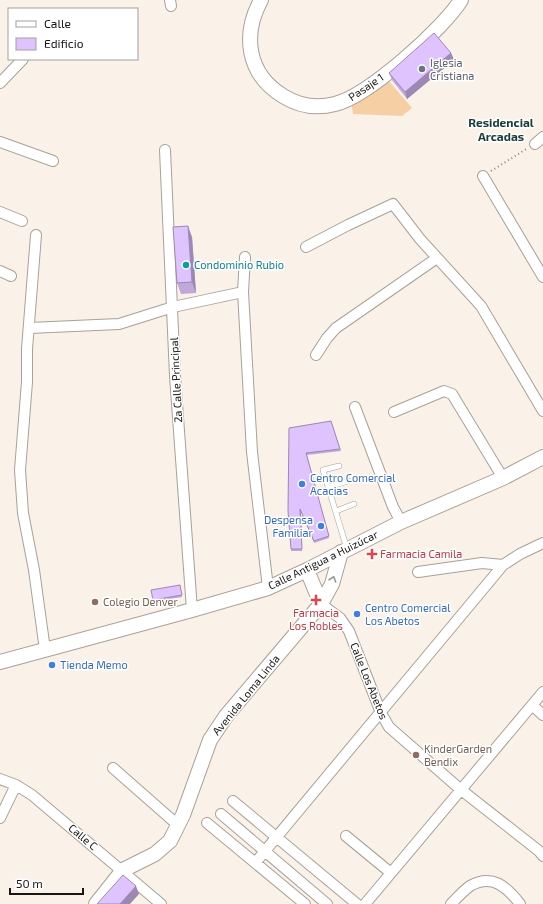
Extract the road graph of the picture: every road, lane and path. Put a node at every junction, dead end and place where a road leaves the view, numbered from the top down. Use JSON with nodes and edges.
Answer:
{"nodes":[{"id":1,"x":261,"y":0,"type":"edge"},
{"id":2,"x":461,"y":0,"type":"edge"},
{"id":3,"x":22,"y":60,"type":"edge"},
{"id":4,"x":0,"y":83,"type":"edge"},
{"id":5,"x":543,"y":136,"type":"edge"},
{"id":6,"x":0,"y":142,"type":"edge"},
{"id":7,"x":535,"y":144,"type":"joint"},
{"id":8,"x":165,"y":150,"type":"dead end"},
{"id":9,"x":52,"y":161,"type":"dead end"},
{"id":10,"x":483,"y":176,"type":"joint"},
{"id":11,"x":0,"y":212,"type":"edge"},
{"id":12,"x":22,"y":221,"type":"dead end"},
{"id":13,"x":36,"y":236,"type":"dead end"},
{"id":14,"x":306,"y":247,"type":"dead end"},
{"id":15,"x":245,"y":257,"type":"dead end"},
{"id":16,"x":437,"y":258,"type":"junction"},
{"id":17,"x":0,"y":271,"type":"edge"},
{"id":18,"x":11,"y":276,"type":"dead end"},
{"id":19,"x":543,"y":277,"type":"edge"},
{"id":20,"x":243,"y":292,"type":"junction"},
{"id":21,"x":173,"y":307,"type":"junction"},
{"id":22,"x":29,"y":328,"type":"junction"},
{"id":23,"x":316,"y":355,"type":"dead end"},
{"id":24,"x":355,"y":407,"type":"dead end"},
{"id":25,"x":543,"y":411,"type":"edge"},
{"id":26,"x":394,"y":412,"type":"dead end"},
{"id":27,"x":543,"y":456,"type":"edge"},
{"id":28,"x":339,"y":466,"type":"dead end"},
{"id":29,"x":503,"y":478,"type":"junction"},
{"id":30,"x":348,"y":481,"type":"dead end"},
{"id":31,"x":328,"y":487,"type":"junction"},
{"id":32,"x":354,"y":504,"type":"dead end"},
{"id":33,"x":336,"y":511,"type":"junction"},
{"id":34,"x":401,"y":522,"type":"junction"},
{"id":35,"x":543,"y":543,"type":"edge"},
{"id":36,"x":344,"y":550,"type":"junction"},
{"id":37,"x":504,"y":565,"type":"junction"},
{"id":38,"x":307,"y":570,"type":"junction"},
{"id":39,"x":418,"y":572,"type":"dead end"},
{"id":40,"x":268,"y":588,"type":"junction"},
{"id":41,"x":321,"y":604,"type":"junction"},
{"id":42,"x":192,"y":610,"type":"junction"},
{"id":43,"x":45,"y":650,"type":"junction"},
{"id":44,"x":0,"y":662,"type":"edge"},
{"id":45,"x":543,"y":692,"type":"edge"},
{"id":46,"x":532,"y":705,"type":"junction"},
{"id":47,"x":381,"y":713,"type":"junction"},
{"id":48,"x":543,"y":715,"type":"edge"},
{"id":49,"x":113,"y":768,"type":"dead end"},
{"id":50,"x":0,"y":779,"type":"edge"},
{"id":51,"x":16,"y":785,"type":"junction"},
{"id":52,"x":460,"y":789,"type":"junction"},
{"id":53,"x":233,"y":801,"type":"dead end"},
{"id":54,"x":221,"y":814,"type":"dead end"},
{"id":55,"x":0,"y":818,"type":"edge"},
{"id":56,"x":207,"y":823,"type":"dead end"},
{"id":57,"x":179,"y":826,"type":"junction"},
{"id":58,"x":276,"y":836,"type":"junction"},
{"id":59,"x":346,"y":836,"type":"dead end"},
{"id":60,"x":266,"y":851,"type":"junction"},
{"id":61,"x":543,"y":856,"type":"edge"},
{"id":62,"x":255,"y":863,"type":"junction"},
{"id":63,"x":123,"y":870,"type":"junction"},
{"id":64,"x":391,"y":873,"type":"junction"},
{"id":65,"x":96,"y":904,"type":"edge"},
{"id":66,"x":161,"y":904,"type":"edge"},
{"id":67,"x":305,"y":904,"type":"edge"},
{"id":68,"x":327,"y":904,"type":"edge"},
{"id":69,"x":357,"y":904,"type":"edge"},
{"id":70,"x":365,"y":904,"type":"edge"},
{"id":71,"x":452,"y":904,"type":"edge"},
{"id":72,"x":520,"y":904,"type":"edge"}],
"edges":[{"from":1,"to":2,"type":"street","name":"Pasaje 1"},
{"from":3,"to":4,"type":"street"},
{"from":5,"to":7,"type":"street"},
{"from":6,"to":9,"type":"street"},
{"from":7,"to":10,"type":"path"},
{"from":8,"to":21,"type":"street","name":"2a Calle Principal"},
{"from":10,"to":19,"type":"street"},
{"from":11,"to":12,"type":"street"},
{"from":13,"to":22,"type":"street"},
{"from":14,"to":16,"type":"street"},
{"from":15,"to":20,"type":"street"},
{"from":16,"to":23,"type":"street"},
{"from":16,"to":25,"type":"street"},
{"from":17,"to":18,"type":"street"},
{"from":20,"to":21,"type":"street"},
{"from":20,"to":40,"type":"street"},
{"from":21,"to":22,"type":"street"},
{"from":21,"to":42,"type":"street","name":"2a Calle Principal"},
{"from":22,"to":43,"type":"street"},
{"from":24,"to":34,"type":"street"},
{"from":26,"to":29,"type":"street"},
{"from":27,"to":29,"type":"street","name":"Calle Antigua a Huizúcar"},
{"from":28,"to":31,"type":"lane"},
{"from":29,"to":34,"type":"street","name":"Calle Antigua a Huizúcar"},
{"from":30,"to":31,"type":"lane"},
{"from":31,"to":33,"type":"lane"},
{"from":32,"to":33,"type":"lane"},
{"from":33,"to":36,"type":"lane"},
{"from":34,"to":36,"type":"street","name":"Calle Antigua a Huizúcar"},
{"from":35,"to":37,"type":"street"},
{"from":36,"to":38,"type":"street","name":"Calle Antigua a Huizúcar"},
{"from":41,"to":36,"type":"street","name":"Avenida Loma Linda","one_way":true},
{"from":37,"to":39,"type":"street"},
{"from":37,"to":47,"type":"street"},
{"from":38,"to":40,"type":"street","name":"Calle Antigua a Huizúcar"},
{"from":38,"to":41,"type":"street"},
{"from":40,"to":42,"type":"street","name":"Calle Antigua a Huizúcar"},
{"from":41,"to":47,"type":"street","name":"Calle Los Abetos"},
{"from":41,"to":57,"type":"street","name":"Avenida Loma Linda"},
{"from":42,"to":43,"type":"street","name":"Calle Antigua a Huizúcar"},
{"from":43,"to":44,"type":"street","name":"Calle Antigua a Huizúcar"},
{"from":45,"to":46,"type":"street"},
{"from":46,"to":48,"type":"street"},
{"from":46,"to":52,"type":"street"},
{"from":47,"to":52,"type":"street","name":"Calle Los Abetos"},
{"from":47,"to":58,"type":"street"},
{"from":49,"to":57,"type":"street"},
{"from":50,"to":51,"type":"street","name":"Calle C"},
{"from":51,"to":55,"type":"street"},
{"from":51,"to":63,"type":"street","name":"Calle C"},
{"from":52,"to":61,"type":"street","name":"Calle Los Abetos"},
{"from":52,"to":64,"type":"street"},
{"from":53,"to":58,"type":"street"},
{"from":54,"to":60,"type":"street"},
{"from":56,"to":62,"type":"street"},
{"from":57,"to":63,"type":"street","name":"Avenida Loma Linda"},
{"from":58,"to":60,"type":"street"},
{"from":58,"to":69,"type":"street"},
{"from":59,"to":64,"type":"street"},
{"from":60,"to":62,"type":"street"},
{"from":60,"to":68,"type":"street"},
{"from":62,"to":67,"type":"street"},
{"from":63,"to":65,"type":"street"},
{"from":63,"to":66,"type":"street","name":"Calle C"},
{"from":64,"to":70,"type":"street"},
{"from":71,"to":72,"type":"street"}]}
